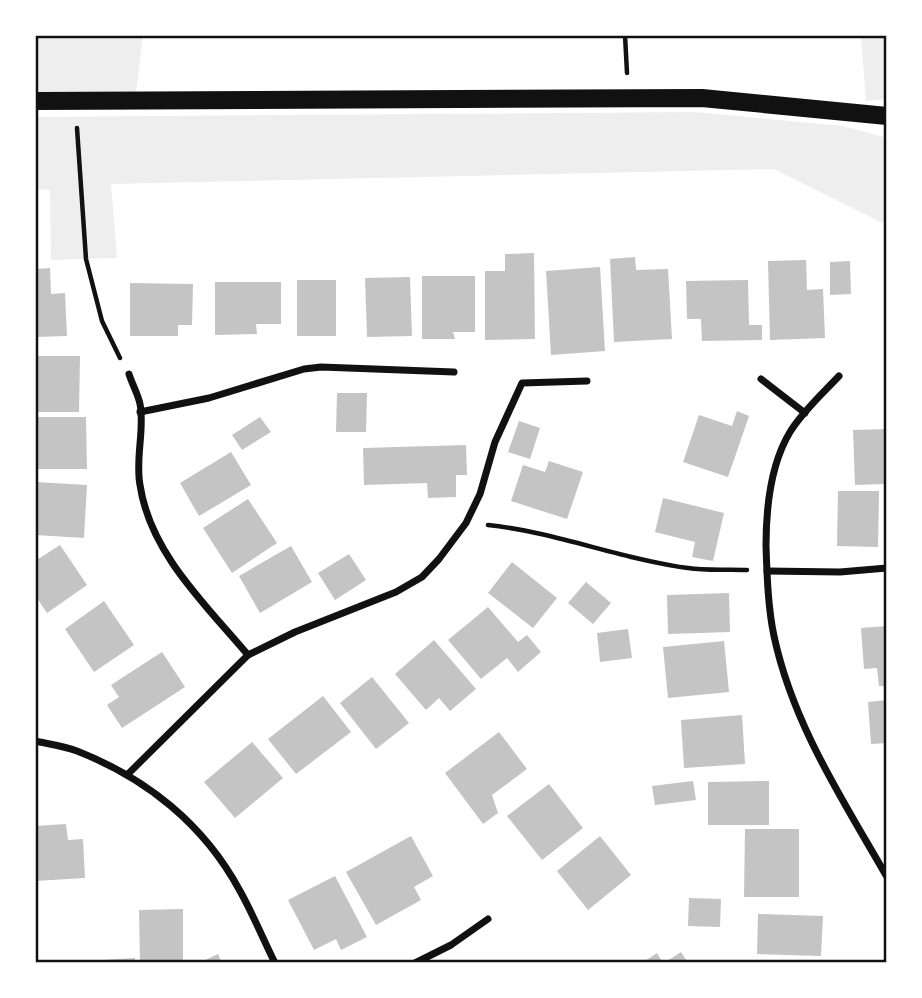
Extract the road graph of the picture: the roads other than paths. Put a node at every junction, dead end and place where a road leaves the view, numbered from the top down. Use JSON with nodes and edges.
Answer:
{"nodes":[{"id":1,"x":35,"y":101,"type":"edge"},
{"id":2,"x":887,"y":116,"type":"edge"},
{"id":3,"x":454,"y":372,"type":"dead end"},
{"id":4,"x":129,"y":374,"type":"road end"},
{"id":5,"x":839,"y":376,"type":"dead end"},
{"id":6,"x":761,"y":379,"type":"dead end"},
{"id":7,"x":587,"y":381,"type":"dead end"},
{"id":8,"x":140,"y":412,"type":"junction"},
{"id":9,"x":806,"y":414,"type":"junction"},
{"id":10,"x":887,"y":568,"type":"edge"},
{"id":11,"x":767,"y":571,"type":"junction"},
{"id":12,"x":248,"y":655,"type":"junction"},
{"id":13,"x":35,"y":741,"type":"edge"},
{"id":14,"x":128,"y":774,"type":"junction"},
{"id":15,"x":887,"y":877,"type":"edge"},
{"id":16,"x":488,"y":919,"type":"dead end"},
{"id":17,"x":275,"y":963,"type":"edge"},
{"id":18,"x":415,"y":963,"type":"edge"}],
"edges":[{"from":1,"to":2,"type":"main road"},
{"from":3,"to":8,"type":"street"},
{"from":4,"to":8,"type":"street"},
{"from":5,"to":9,"type":"street"},
{"from":6,"to":9,"type":"street"},
{"from":7,"to":12,"type":"street"},
{"from":8,"to":12,"type":"street"},
{"from":9,"to":11,"type":"street"},
{"from":10,"to":11,"type":"street"},
{"from":11,"to":15,"type":"street"},
{"from":12,"to":14,"type":"street"},
{"from":13,"to":14,"type":"street"},
{"from":14,"to":17,"type":"street"},
{"from":16,"to":18,"type":"street"}]}
